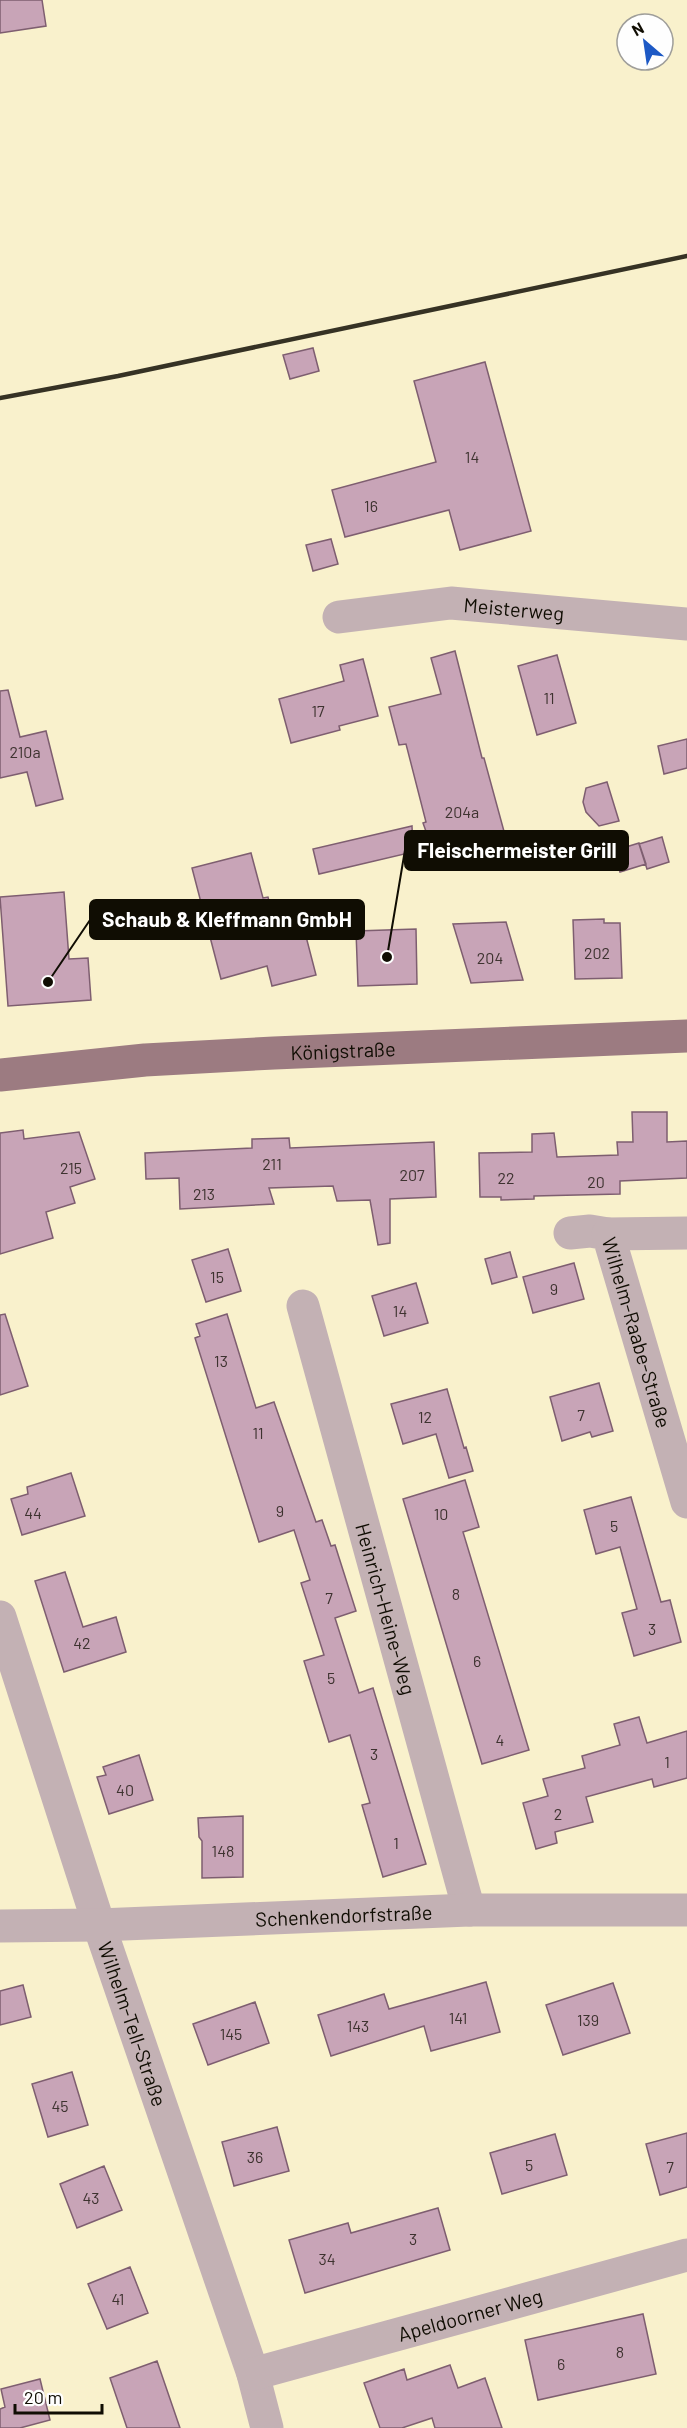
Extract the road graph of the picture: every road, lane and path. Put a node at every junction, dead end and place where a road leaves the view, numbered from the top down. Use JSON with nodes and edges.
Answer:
{"nodes":[{"id":1,"x":339,"y":617,"type":"dead end"},
{"id":2,"x":687,"y":624,"type":"edge"},
{"id":3,"x":687,"y":1036,"type":"edge"},
{"id":4,"x":0,"y":1075,"type":"edge"},
{"id":5,"x":570,"y":1233,"type":"dead end"},
{"id":6,"x":687,"y":1233,"type":"edge"},
{"id":7,"x":608,"y":1234,"type":"junction"},
{"id":8,"x":303,"y":1306,"type":"dead end"},
{"id":9,"x":687,"y":1502,"type":"edge"},
{"id":10,"x":0,"y":1617,"type":"edge"},
{"id":11,"x":469,"y":1910,"type":"junction"},
{"id":12,"x":687,"y":1910,"type":"edge"},
{"id":13,"x":99,"y":1925,"type":"junction"},
{"id":14,"x":0,"y":1926,"type":"edge"},
{"id":15,"x":687,"y":2255,"type":"edge"},
{"id":16,"x":253,"y":2374,"type":"junction"},
{"id":17,"x":267,"y":2428,"type":"edge"}],
"edges":[{"from":1,"to":2,"type":"street","name":"Meisterweg"},
{"from":3,"to":4,"type":"main road","name":"Königstraße"},
{"from":5,"to":7,"type":"street","name":"Wilhelm-Raabe-Straße"},
{"from":6,"to":7,"type":"street"},
{"from":7,"to":9,"type":"street","name":"Wilhelm-Raabe-Straße"},
{"from":8,"to":11,"type":"street","name":"Heinrich-Heine-Weg"},
{"from":10,"to":13,"type":"street","name":"Wilhelm-Tell-Straße"},
{"from":11,"to":12,"type":"street","name":"Schenkendorfstraße"},
{"from":11,"to":13,"type":"street","name":"Schenkendorfstraße"},
{"from":13,"to":14,"type":"street","name":"Schenkendorfstraße"},
{"from":13,"to":16,"type":"street","name":"Wilhelm-Tell-Straße"},
{"from":15,"to":16,"type":"street","name":"Apeldoorner Weg"},
{"from":16,"to":17,"type":"street","name":"Wilhelm-Tell-Straße"}]}
